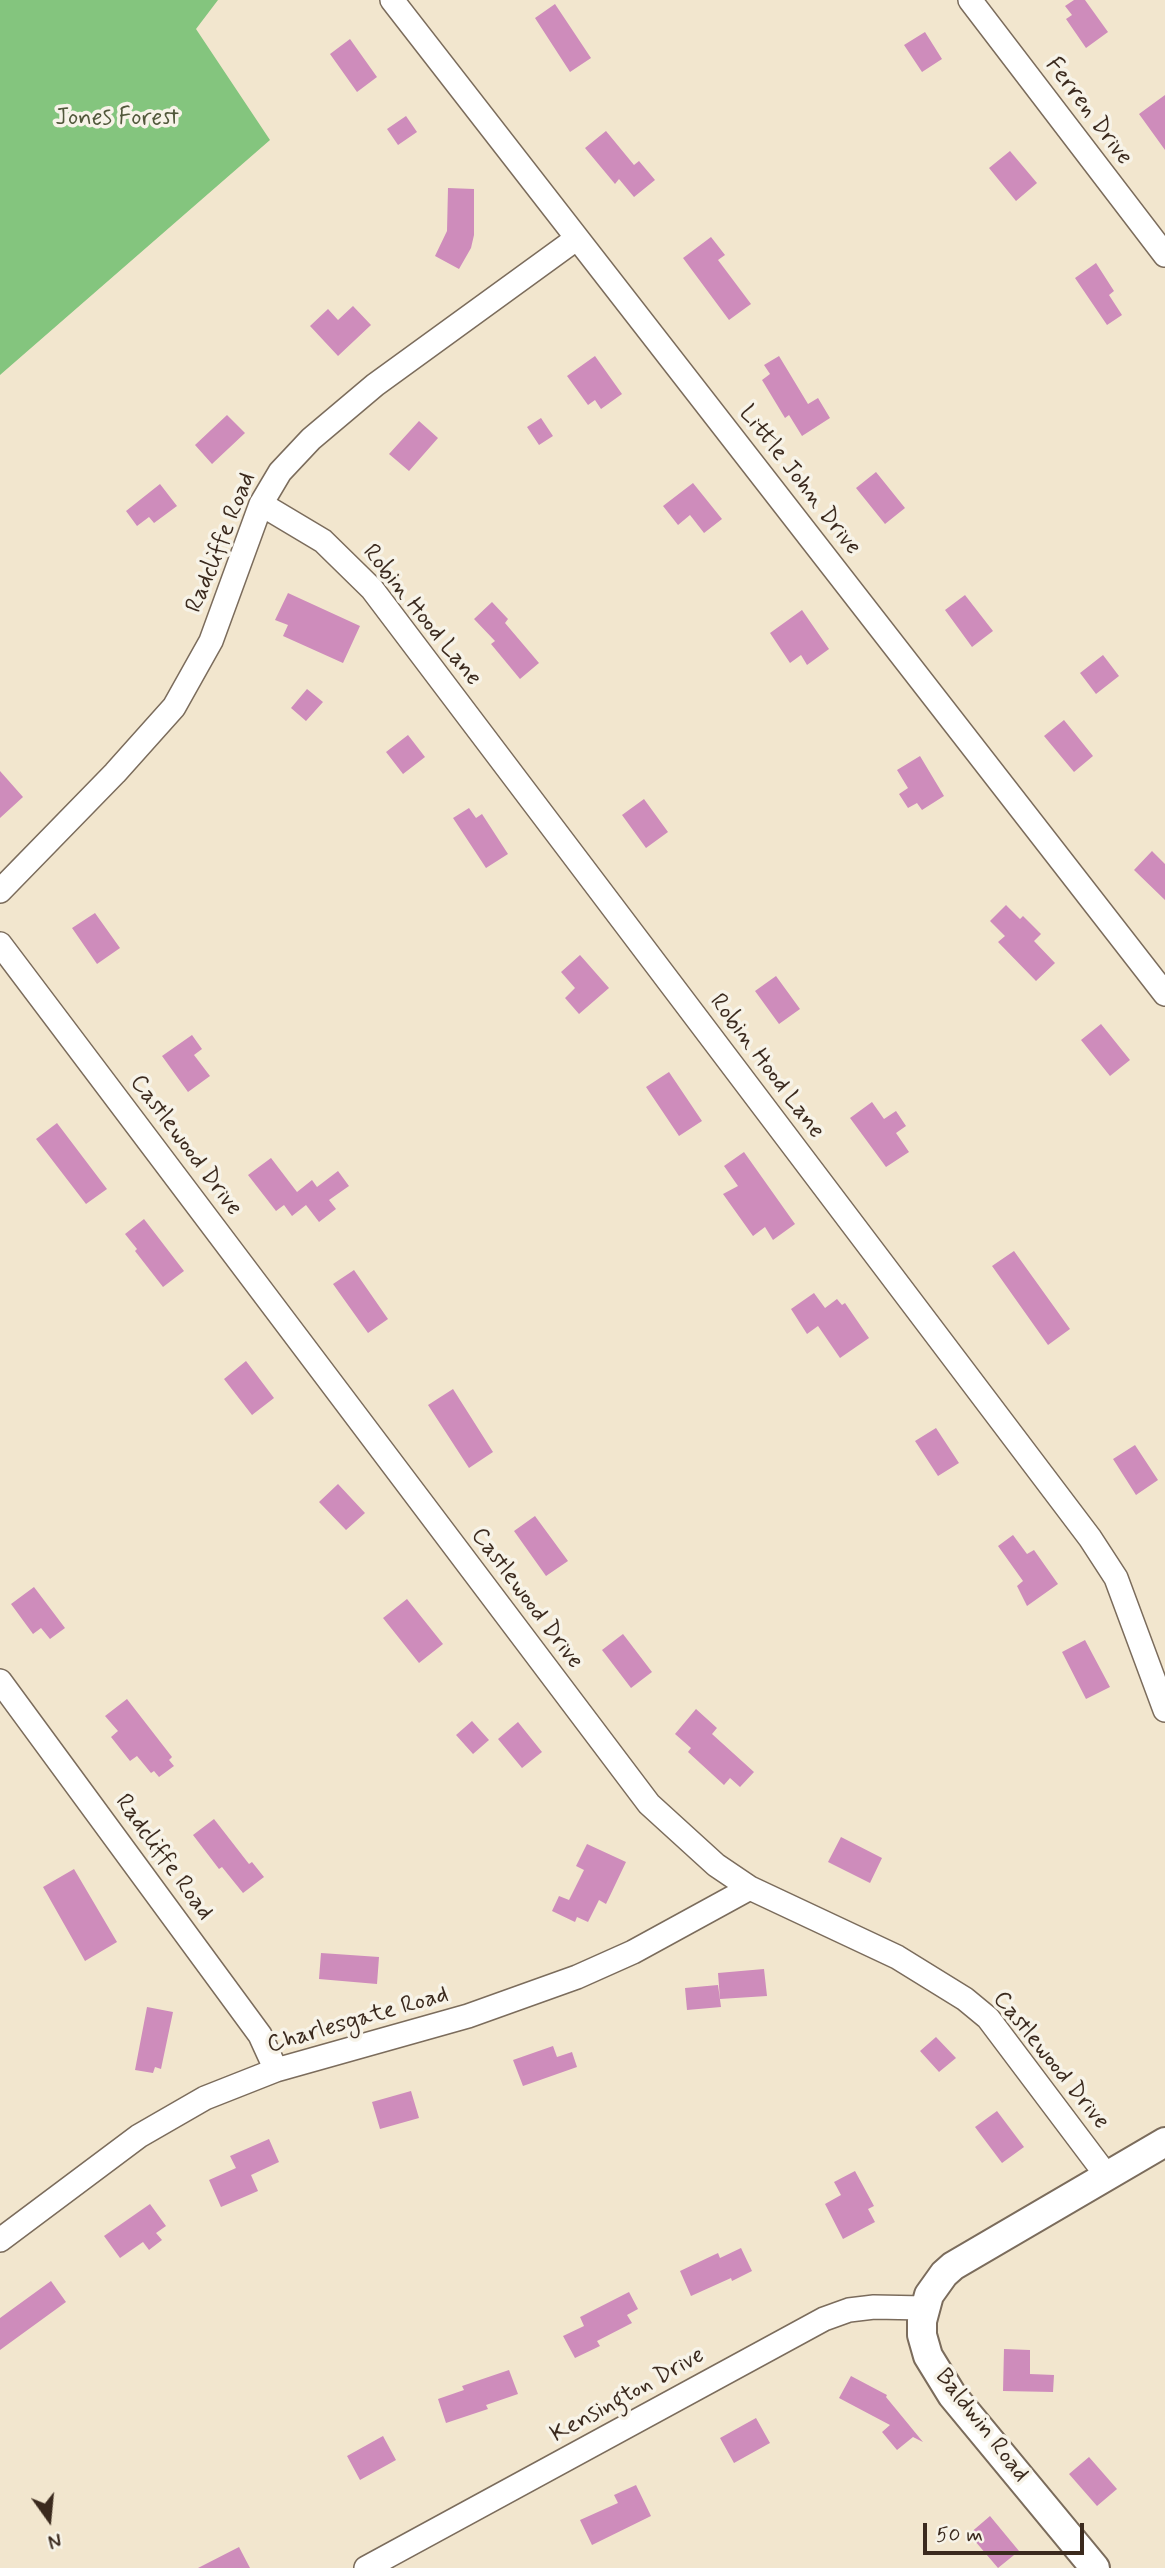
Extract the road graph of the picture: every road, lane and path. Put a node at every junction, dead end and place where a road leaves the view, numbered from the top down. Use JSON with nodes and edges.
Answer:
{"nodes":[{"id":1,"x":970,"y":0,"type":"edge"},
{"id":2,"x":401,"y":3,"type":"edge"},
{"id":3,"x":576,"y":239,"type":"junction"},
{"id":4,"x":1165,"y":255,"type":"edge"},
{"id":5,"x":261,"y":504,"type":"junction"},
{"id":6,"x":0,"y":891,"type":"edge"},
{"id":7,"x":0,"y":944,"type":"edge"},
{"id":8,"x":1165,"y":993,"type":"edge"},
{"id":9,"x":0,"y":1681,"type":"edge"},
{"id":10,"x":1165,"y":1710,"type":"edge"},
{"id":11,"x":750,"y":1888,"type":"junction"},
{"id":12,"x":276,"y":2070,"type":"junction"},
{"id":13,"x":1165,"y":2142,"type":"edge"},
{"id":14,"x":1107,"y":2176,"type":"junction"},
{"id":15,"x":0,"y":2240,"type":"edge"},
{"id":16,"x":925,"y":2308,"type":"junction"},
{"id":17,"x":366,"y":2568,"type":"edge"},
{"id":18,"x":1095,"y":2568,"type":"edge"}],
"edges":[{"from":1,"to":4,"type":"street","name":"Ferren Drive"},
{"from":2,"to":3,"type":"street","name":"Little John Drive"},
{"from":3,"to":5,"type":"street","name":"Radcliffe Road"},
{"from":3,"to":8,"type":"street","name":"Little John Drive"},
{"from":5,"to":6,"type":"street","name":"Radcliffe Road"},
{"from":5,"to":10,"type":"street","name":"Robin Hood Lane"},
{"from":7,"to":11,"type":"street","name":"Castlewood Drive"},
{"from":9,"to":12,"type":"street","name":"Radcliffe Road"},
{"from":11,"to":12,"type":"street","name":"Charlesgate Road"},
{"from":11,"to":14,"type":"street","name":"Castlewood Drive"},
{"from":12,"to":15,"type":"street","name":"Charlesgate Road"},
{"from":13,"to":14,"type":"street","name":"Baldwin Road"},
{"from":14,"to":16,"type":"street","name":"Baldwin Road"},
{"from":16,"to":17,"type":"street","name":"Kensington Drive"},
{"from":16,"to":18,"type":"street","name":"Baldwin Road"}]}
